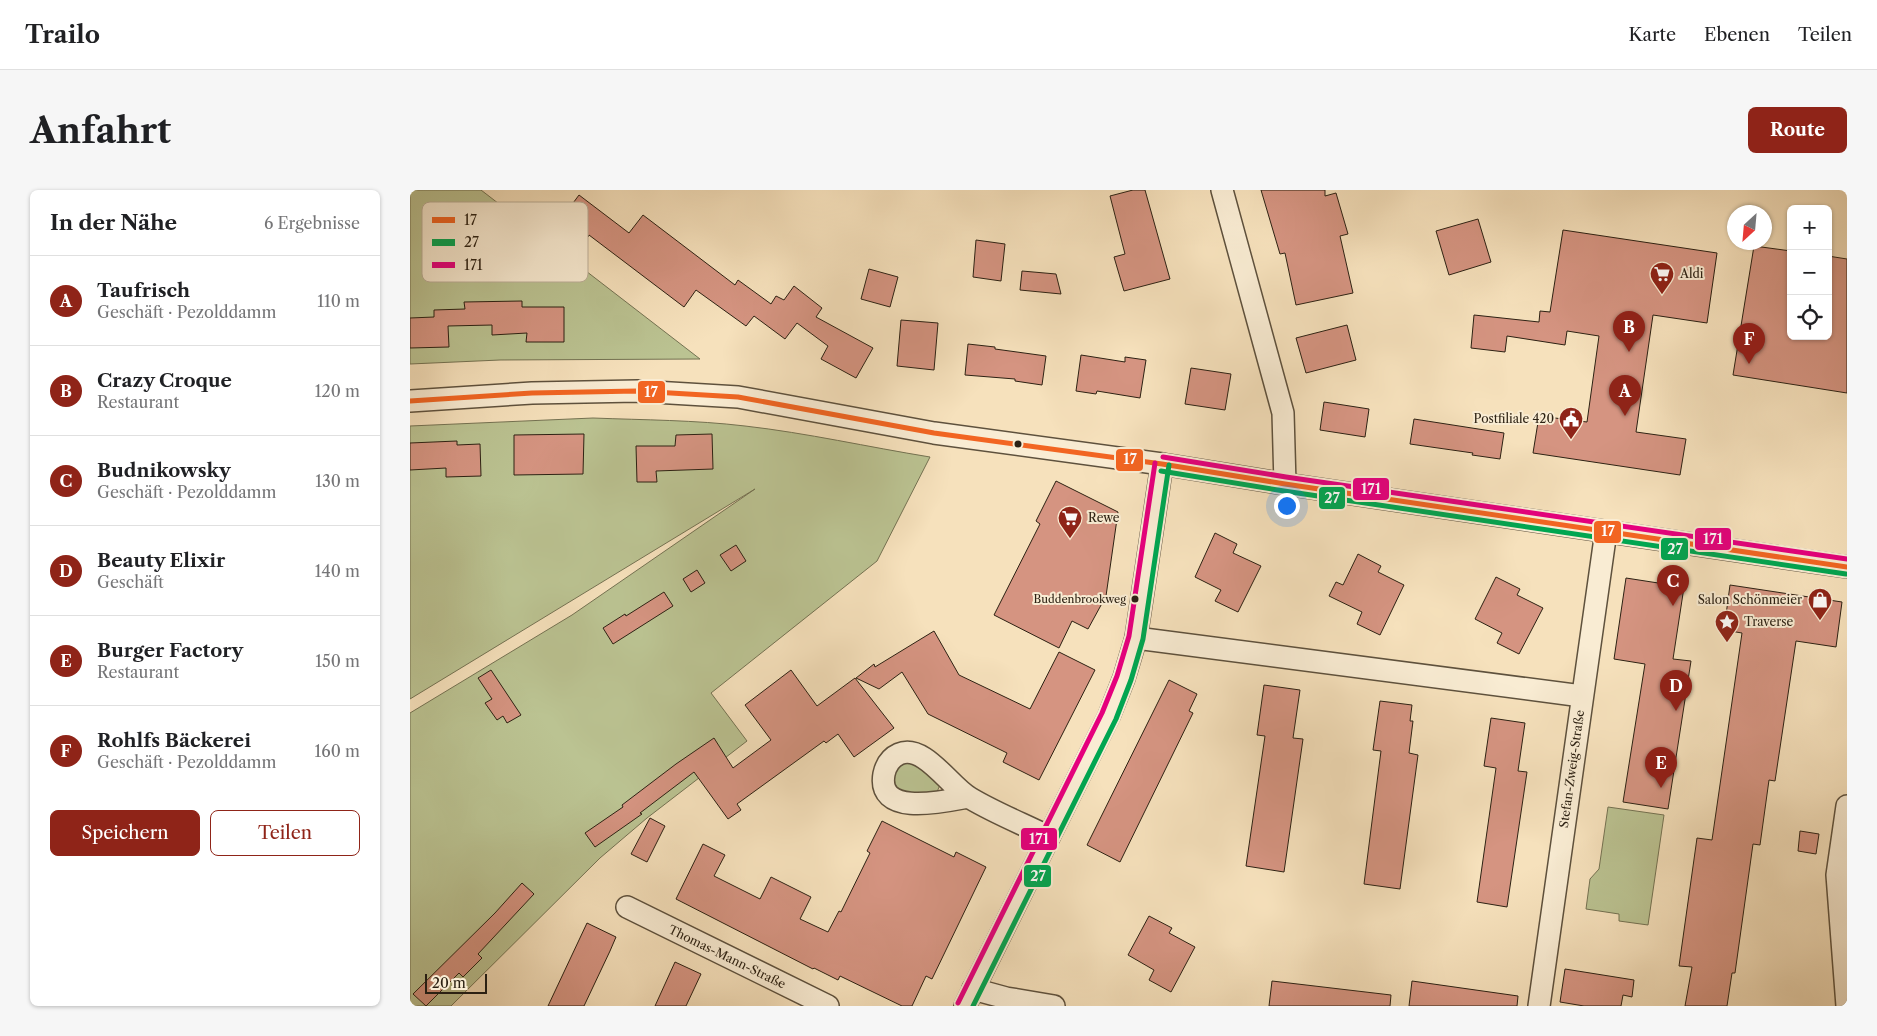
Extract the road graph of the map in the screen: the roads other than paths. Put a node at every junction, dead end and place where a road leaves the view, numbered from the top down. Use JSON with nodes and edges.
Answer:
{"nodes":[{"id":1,"x":1222,"y":190,"type":"edge"},
{"id":2,"x":410,"y":401,"type":"edge"},
{"id":3,"x":1162,"y":464,"type":"junction"},
{"id":4,"x":1285,"y":484,"type":"junction"},
{"id":5,"x":1606,"y":531,"type":"junction"},
{"id":6,"x":1847,"y":567,"type":"edge"},
{"id":7,"x":1136,"y":638,"type":"junction"},
{"id":8,"x":1582,"y":696,"type":"junction"},
{"id":9,"x":968,"y":797,"type":"dead end"},
{"id":10,"x":1847,"y":806,"type":"edge"},
{"id":11,"x":1049,"y":837,"type":"junction"},
{"id":12,"x":627,"y":907,"type":"dead end"},
{"id":13,"x":969,"y":997,"type":"edge"},
{"id":14,"x":828,"y":1006,"type":"edge"},
{"id":15,"x":1054,"y":1006,"type":"edge"},
{"id":16,"x":1539,"y":1006,"type":"edge"},
{"id":17,"x":1847,"y":1006,"type":"edge"}],
"edges":[{"from":1,"to":4,"type":"street"},
{"from":2,"to":3,"type":"street"},
{"from":3,"to":4,"type":"street"},
{"from":3,"to":7,"type":"street"},
{"from":4,"to":5,"type":"street"},
{"from":5,"to":6,"type":"street"},
{"from":5,"to":8,"type":"street","name":"Stefan-Zweig-Straße"},
{"from":7,"to":8,"type":"street"},
{"from":7,"to":11,"type":"street"},
{"from":8,"to":16,"type":"street","name":"Stefan-Zweig-Straße"},
{"from":9,"to":11,"type":"street"},
{"from":10,"to":17,"type":"street"},
{"from":11,"to":13,"type":"street"},
{"from":12,"to":14,"type":"street","name":"Thomas-Mann-Straße"},
{"from":13,"to":15,"type":"street"}]}
